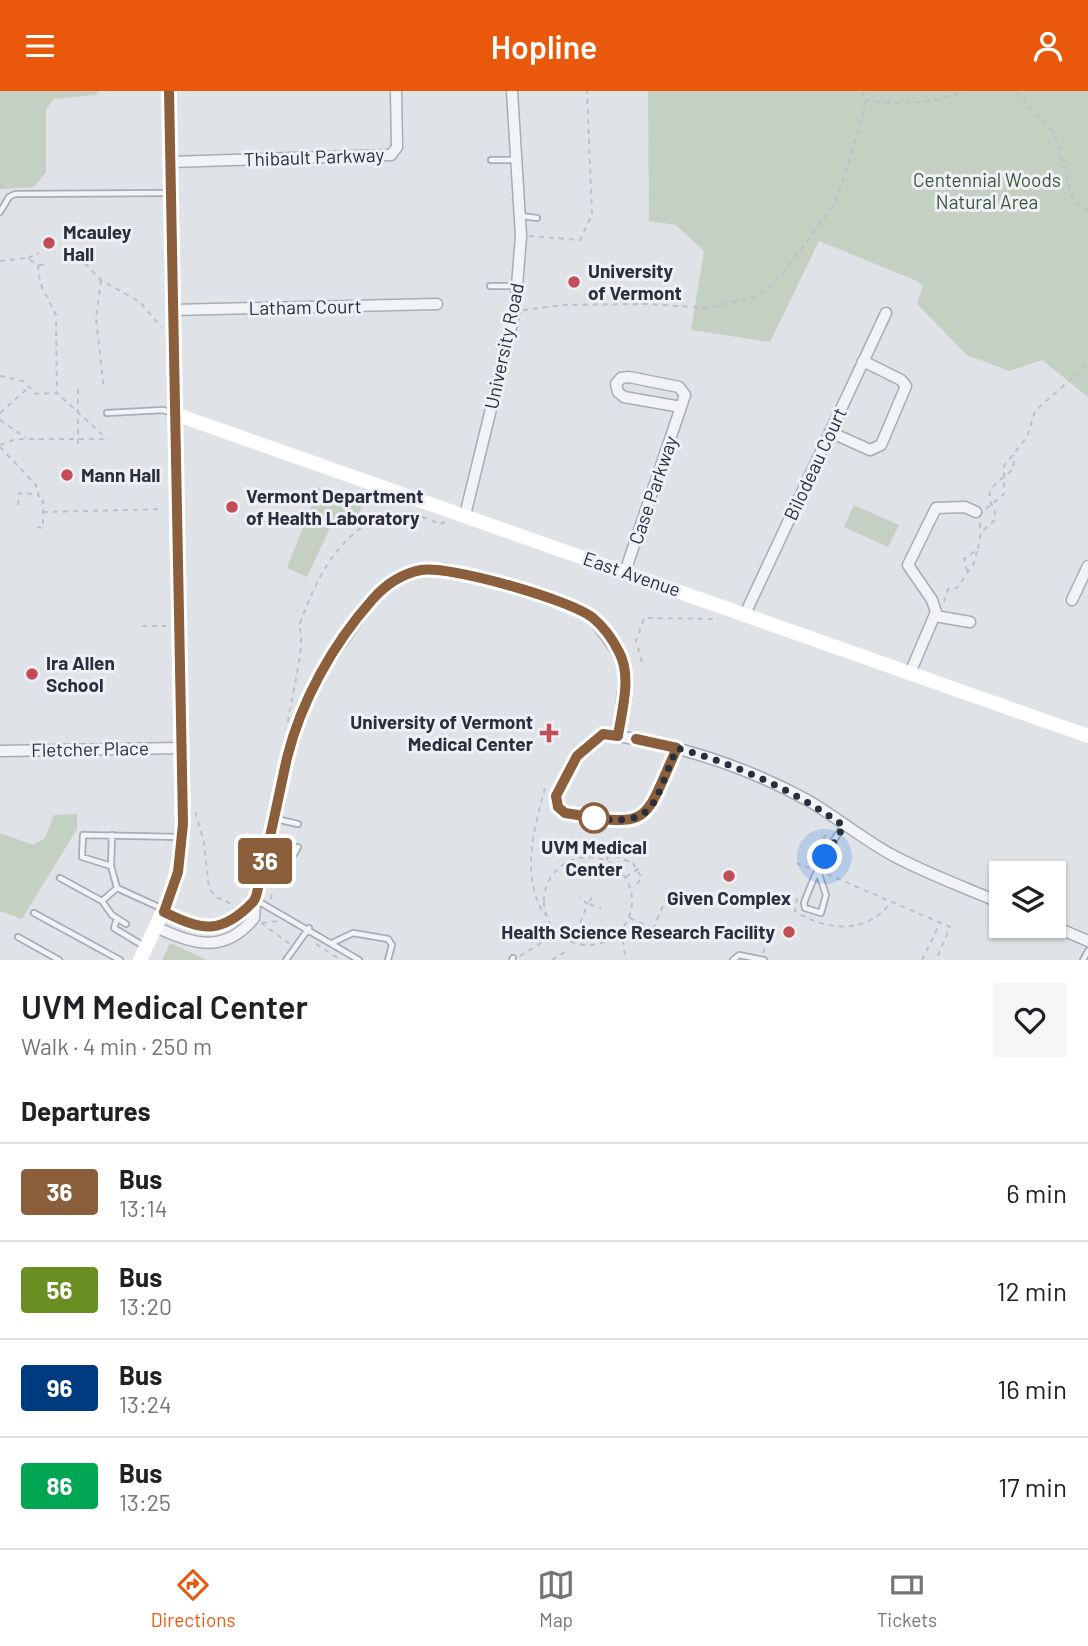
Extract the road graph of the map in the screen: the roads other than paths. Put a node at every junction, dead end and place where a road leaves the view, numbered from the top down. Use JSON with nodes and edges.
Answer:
{"nodes":[{"id":1,"x":169,"y":91,"type":"edge"},
{"id":2,"x":396,"y":91,"type":"edge"},
{"id":3,"x":512,"y":91,"type":"edge"},
{"id":4,"x":491,"y":160,"type":"dead end"},
{"id":5,"x":518,"y":160,"type":"junction"},
{"id":6,"x":170,"y":162,"type":"junction"},
{"id":7,"x":170,"y":193,"type":"junction"},
{"id":8,"x":0,"y":212,"type":"edge"},
{"id":9,"x":521,"y":216,"type":"junction"},
{"id":10,"x":537,"y":218,"type":"dead end"},
{"id":11,"x":490,"y":286,"type":"dead end"},
{"id":12,"x":519,"y":286,"type":"junction"},
{"id":13,"x":437,"y":304,"type":"dead end"},
{"id":14,"x":173,"y":310,"type":"junction"},
{"id":15,"x":886,"y":313,"type":"dead end"},
{"id":16,"x":863,"y":361,"type":"junction"},
{"id":17,"x":681,"y":407,"type":"junction"},
{"id":18,"x":107,"y":412,"type":"dead end"},
{"id":19,"x":175,"y":414,"type":"junction"},
{"id":20,"x":830,"y":432,"type":"junction"},
{"id":21,"x":976,"y":512,"type":"dead end"},
{"id":22,"x":460,"y":514,"type":"junction"},
{"id":23,"x":1088,"y":566,"type":"edge"},
{"id":24,"x":625,"y":572,"type":"junction"},
{"id":25,"x":1072,"y":600,"type":"dead end"},
{"id":26,"x":745,"y":614,"type":"junction"},
{"id":27,"x":938,"y":617,"type":"junction"},
{"id":28,"x":970,"y":622,"type":"dead end"},
{"id":29,"x":910,"y":673,"type":"junction"},
{"id":30,"x":618,"y":736,"type":"junction"},
{"id":31,"x":1088,"y":736,"type":"edge"},
{"id":32,"x":181,"y":748,"type":"junction"},
{"id":33,"x":677,"y":748,"type":"junction"},
{"id":34,"x":0,"y":751,"type":"edge"},
{"id":35,"x":276,"y":819,"type":"junction"},
{"id":36,"x":298,"y":824,"type":"dead end"},
{"id":37,"x":844,"y":826,"type":"junction"},
{"id":38,"x":112,"y":835,"type":"junction"},
{"id":39,"x":182,"y":837,"type":"junction"},
{"id":40,"x":298,"y":847,"type":"dead end"},
{"id":41,"x":264,"y":865,"type":"junction"},
{"id":42,"x":111,"y":866,"type":"junction"},
{"id":43,"x":816,"y":870,"type":"junction"},
{"id":44,"x":61,"y":878,"type":"dead end"},
{"id":45,"x":117,"y":888,"type":"junction"},
{"id":46,"x":989,"y":898,"type":"edge"},
{"id":47,"x":255,"y":900,"type":"junction"},
{"id":48,"x":103,"y":901,"type":"junction"},
{"id":49,"x":164,"y":911,"type":"junction"},
{"id":50,"x":34,"y":913,"type":"dead end"},
{"id":51,"x":117,"y":918,"type":"junction"},
{"id":52,"x":126,"y":924,"type":"dead end"},
{"id":53,"x":156,"y":927,"type":"junction"},
{"id":54,"x":309,"y":928,"type":"junction"},
{"id":55,"x":1066,"y":932,"type":"edge"},
{"id":56,"x":18,"y":937,"type":"dead end"},
{"id":57,"x":1088,"y":941,"type":"edge"},
{"id":58,"x":332,"y":943,"type":"junction"},
{"id":59,"x":1088,"y":951,"type":"edge"},
{"id":60,"x":143,"y":954,"type":"edge"},
{"id":61,"x":762,"y":959,"type":"edge"},
{"id":62,"x":59,"y":960,"type":"edge"},
{"id":63,"x":120,"y":960,"type":"edge"},
{"id":64,"x":286,"y":960,"type":"edge"},
{"id":65,"x":359,"y":960,"type":"edge"},
{"id":66,"x":388,"y":960,"type":"edge"},
{"id":67,"x":733,"y":960,"type":"edge"},
{"id":68,"x":1083,"y":960,"type":"edge"}],
"edges":[{"from":1,"to":6,"type":"main road"},
{"from":2,"to":6,"type":"street","name":"Thibault Parkway"},
{"from":3,"to":5,"type":"street","name":"University Road"},
{"from":4,"to":5,"type":"lane"},
{"from":5,"to":9,"type":"street","name":"University Road"},
{"from":6,"to":7,"type":"main road"},
{"from":7,"to":8,"type":"lane"},
{"from":7,"to":14,"type":"main road"},
{"from":9,"to":10,"type":"lane"},
{"from":9,"to":12,"type":"street","name":"University Road"},
{"from":11,"to":12,"type":"lane"},
{"from":12,"to":22,"type":"street","name":"University Road"},
{"from":13,"to":14,"type":"street","name":"Latham Court"},
{"from":14,"to":19,"type":"main road"},
{"from":15,"to":16,"type":"street","name":"Bilodeau Court"},
{"from":16,"to":20,"type":"street","name":"Bilodeau Court"},
{"from":16,"to":20,"type":"street"},
{"from":17,"to":17,"type":"street"},
{"from":17,"to":24,"type":"street","name":"Case Parkway"},
{"from":18,"to":19,"type":"lane"},
{"from":19,"to":22,"type":"main road","name":"East Avenue"},
{"from":19,"to":32,"type":"main road"},
{"from":20,"to":26,"type":"street","name":"Bilodeau Court"},
{"from":21,"to":27,"type":"street"},
{"from":22,"to":24,"type":"main road","name":"East Avenue"},
{"from":23,"to":25,"type":"street"},
{"from":24,"to":26,"type":"main road","name":"East Avenue"},
{"from":26,"to":29,"type":"main road","name":"East Avenue"},
{"from":27,"to":28,"type":"street"},
{"from":27,"to":29,"type":"street"},
{"from":29,"to":31,"type":"main road","name":"East Avenue"},
{"from":30,"to":33,"type":"street"},
{"from":30,"to":33,"type":"lane"},
{"from":30,"to":35,"type":"street"},
{"from":32,"to":34,"type":"street","name":"Fletcher Place"},
{"from":32,"to":39,"type":"main road"},
{"from":33,"to":37,"type":"street"},
{"from":35,"to":36,"type":"lane"},
{"from":35,"to":41,"type":"street"},
{"from":37,"to":43,"type":"lane"},
{"from":37,"to":46,"type":"street"},
{"from":38,"to":39,"type":"lane"},
{"from":38,"to":42,"type":"lane"},
{"from":38,"to":42,"type":"lane"},
{"from":39,"to":49,"type":"main road"},
{"from":40,"to":41,"type":"lane"},
{"from":41,"to":47,"type":"street"},
{"from":42,"to":45,"type":"lane"},
{"from":43,"to":43,"type":"lane"},
{"from":44,"to":48,"type":"lane"},
{"from":45,"to":48,"type":"lane"},
{"from":45,"to":49,"type":"lane"},
{"from":47,"to":49,"type":"street"},
{"from":47,"to":53,"type":"street"},
{"from":47,"to":54,"type":"lane"},
{"from":48,"to":51,"type":"lane"},
{"from":49,"to":53,"type":"main road"},
{"from":50,"to":63,"type":"lane"},
{"from":51,"to":52,"type":"lane"},
{"from":51,"to":60,"type":"lane"},
{"from":53,"to":60,"type":"main road"},
{"from":54,"to":58,"type":"lane"},
{"from":54,"to":64,"type":"lane"},
{"from":55,"to":57,"type":"street"},
{"from":56,"to":62,"type":"lane"},
{"from":58,"to":65,"type":"lane"},
{"from":58,"to":66,"type":"lane"},
{"from":59,"to":68,"type":"lane"},
{"from":61,"to":67,"type":"lane"}]}
